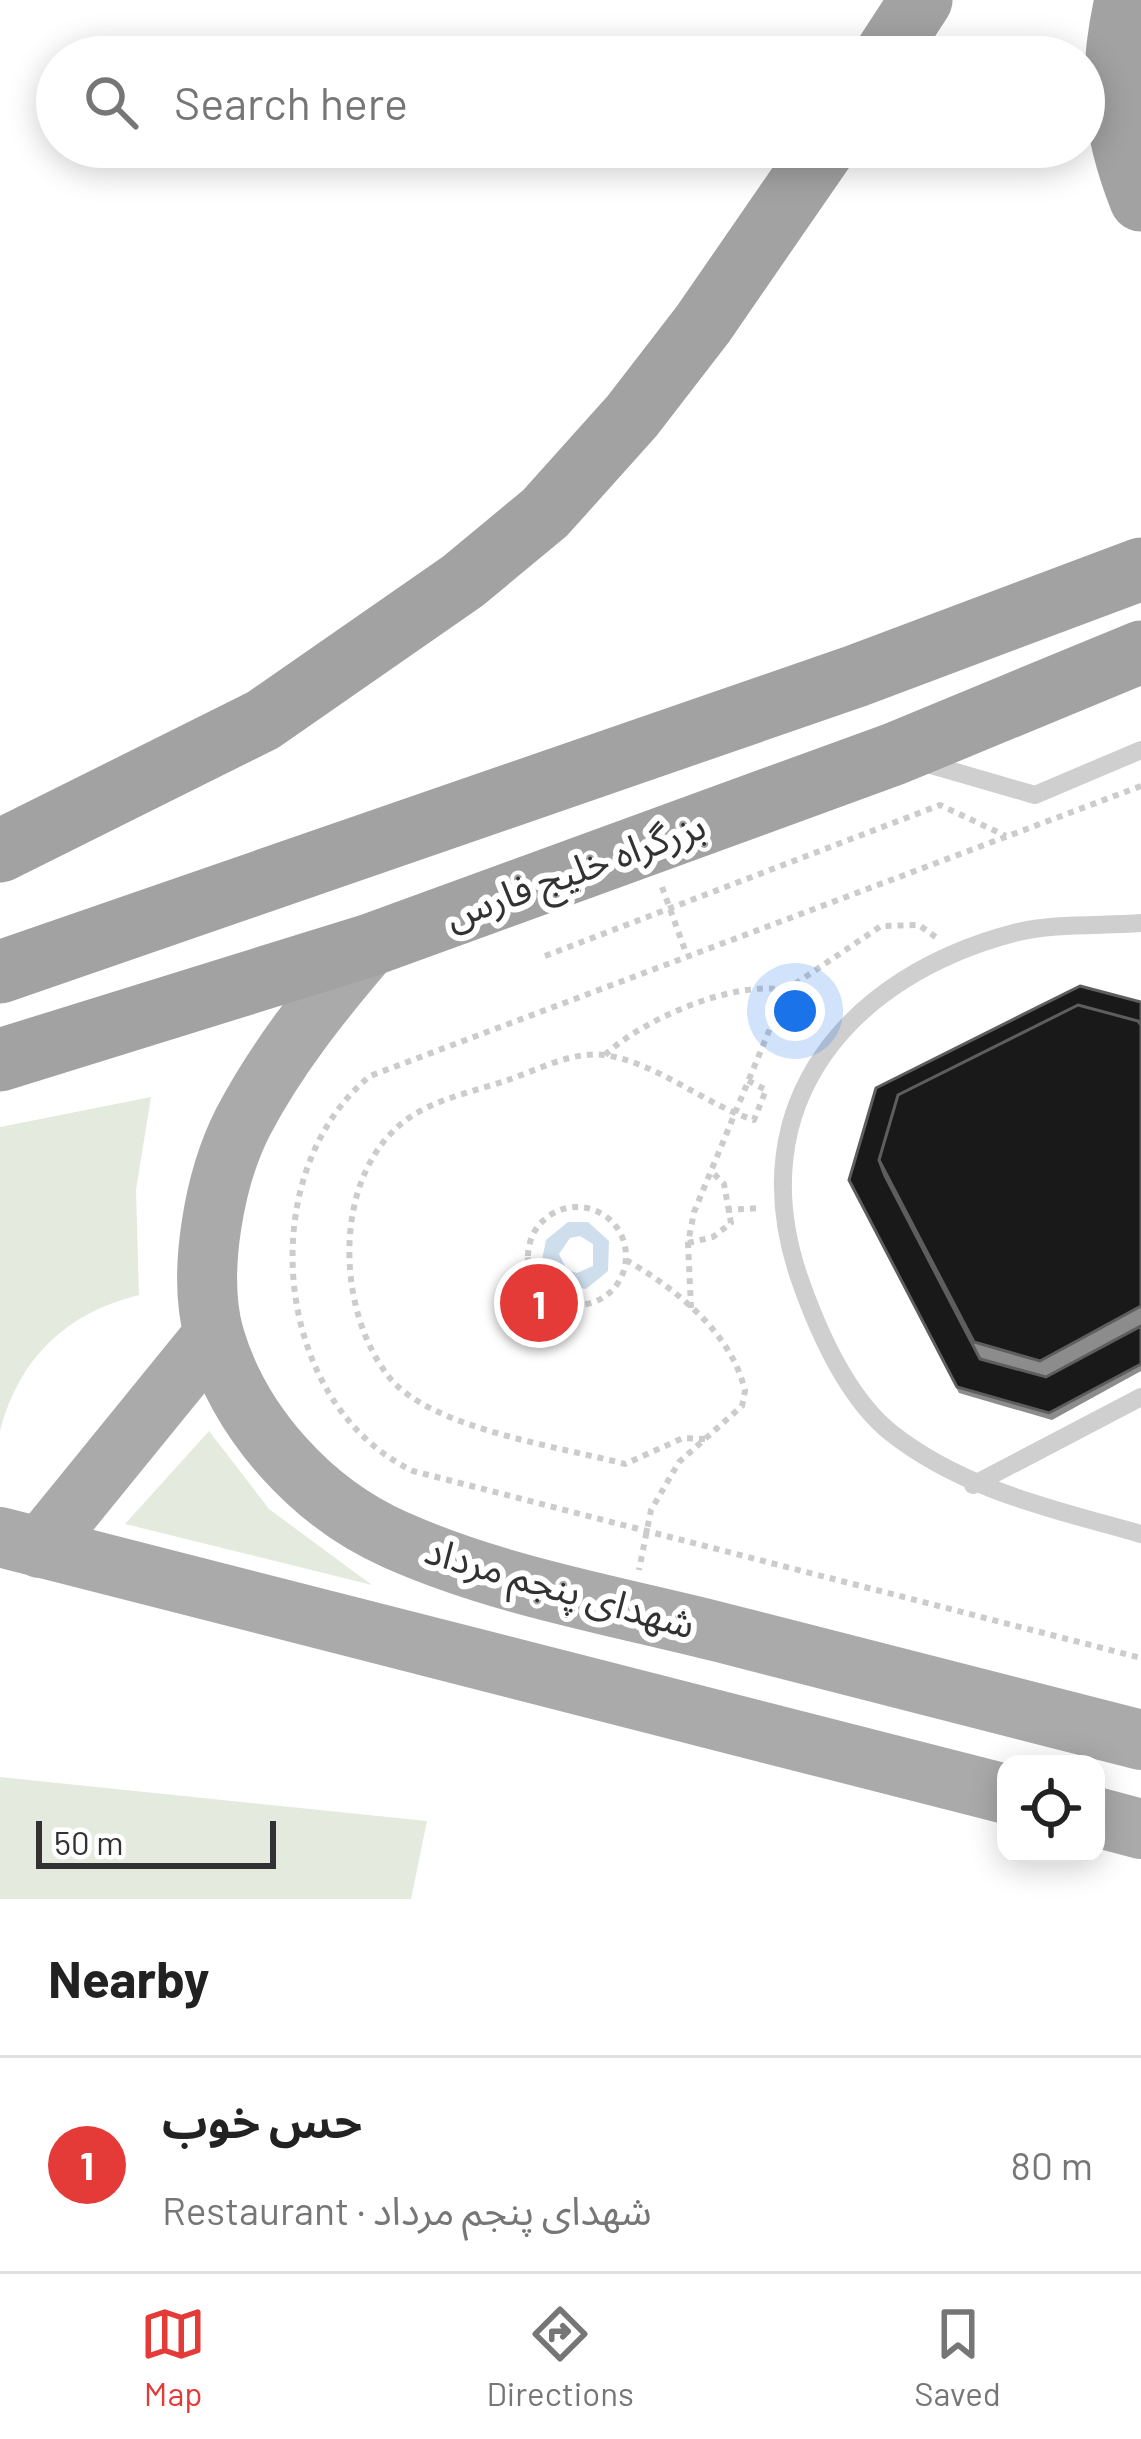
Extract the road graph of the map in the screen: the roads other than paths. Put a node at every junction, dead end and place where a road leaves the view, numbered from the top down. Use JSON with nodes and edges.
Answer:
{"nodes":[{"id":1,"x":921,"y":0,"type":"edge"},
{"id":2,"x":1126,"y":0,"type":"edge"},
{"id":3,"x":898,"y":36,"type":"edge"},
{"id":4,"x":810,"y":168,"type":"edge"},
{"id":5,"x":1141,"y":200,"type":"edge"},
{"id":6,"x":1141,"y":569,"type":"edge"},
{"id":7,"x":1141,"y":652,"type":"edge"},
{"id":8,"x":1141,"y":750,"type":"edge"},
{"id":9,"x":894,"y":754,"type":"junction"},
{"id":10,"x":0,"y":850,"type":"edge"},
{"id":11,"x":1141,"y":923,"type":"edge"},
{"id":12,"x":370,"y":946,"type":"junction"},
{"id":13,"x":0,"y":972,"type":"edge"},
{"id":14,"x":0,"y":1060,"type":"edge"},
{"id":15,"x":214,"y":1334,"type":"junction"},
{"id":16,"x":1141,"y":1397,"type":"edge"},
{"id":17,"x":973,"y":1485,"type":"junction"},
{"id":18,"x":1141,"y":1534,"type":"edge"},
{"id":19,"x":20,"y":1543,"type":"edge"},
{"id":20,"x":1141,"y":1740,"type":"edge"},
{"id":21,"x":997,"y":1792,"type":"edge"},
{"id":22,"x":1105,"y":1819,"type":"edge"},
{"id":23,"x":1141,"y":1829,"type":"edge"}],
"edges":[{"from":1,"to":3,"type":"highway"},
{"from":2,"to":5,"type":"highway"},
{"from":4,"to":10,"type":"highway"},
{"from":6,"to":13,"type":"highway"},
{"from":7,"to":9,"type":"highway","name":"بزرگراه خلیج فارس"},
{"from":8,"to":9,"type":"lane"},
{"from":9,"to":12,"type":"highway","name":"بزرگراه خلیج فارس"},
{"from":11,"to":17,"type":"lane"},
{"from":12,"to":14,"type":"highway","name":"بزرگراه خلیج فارس"},
{"from":12,"to":15,"type":"main road","name":"شهدای پنجم مرداد"},
{"from":15,"to":19,"type":"main road"},
{"from":15,"to":20,"type":"main road","name":"شهدای پنجم مرداد"},
{"from":16,"to":17,"type":"lane"},
{"from":17,"to":18,"type":"lane"},
{"from":19,"to":21,"type":"main road"},
{"from":22,"to":23,"type":"main road"}]}
